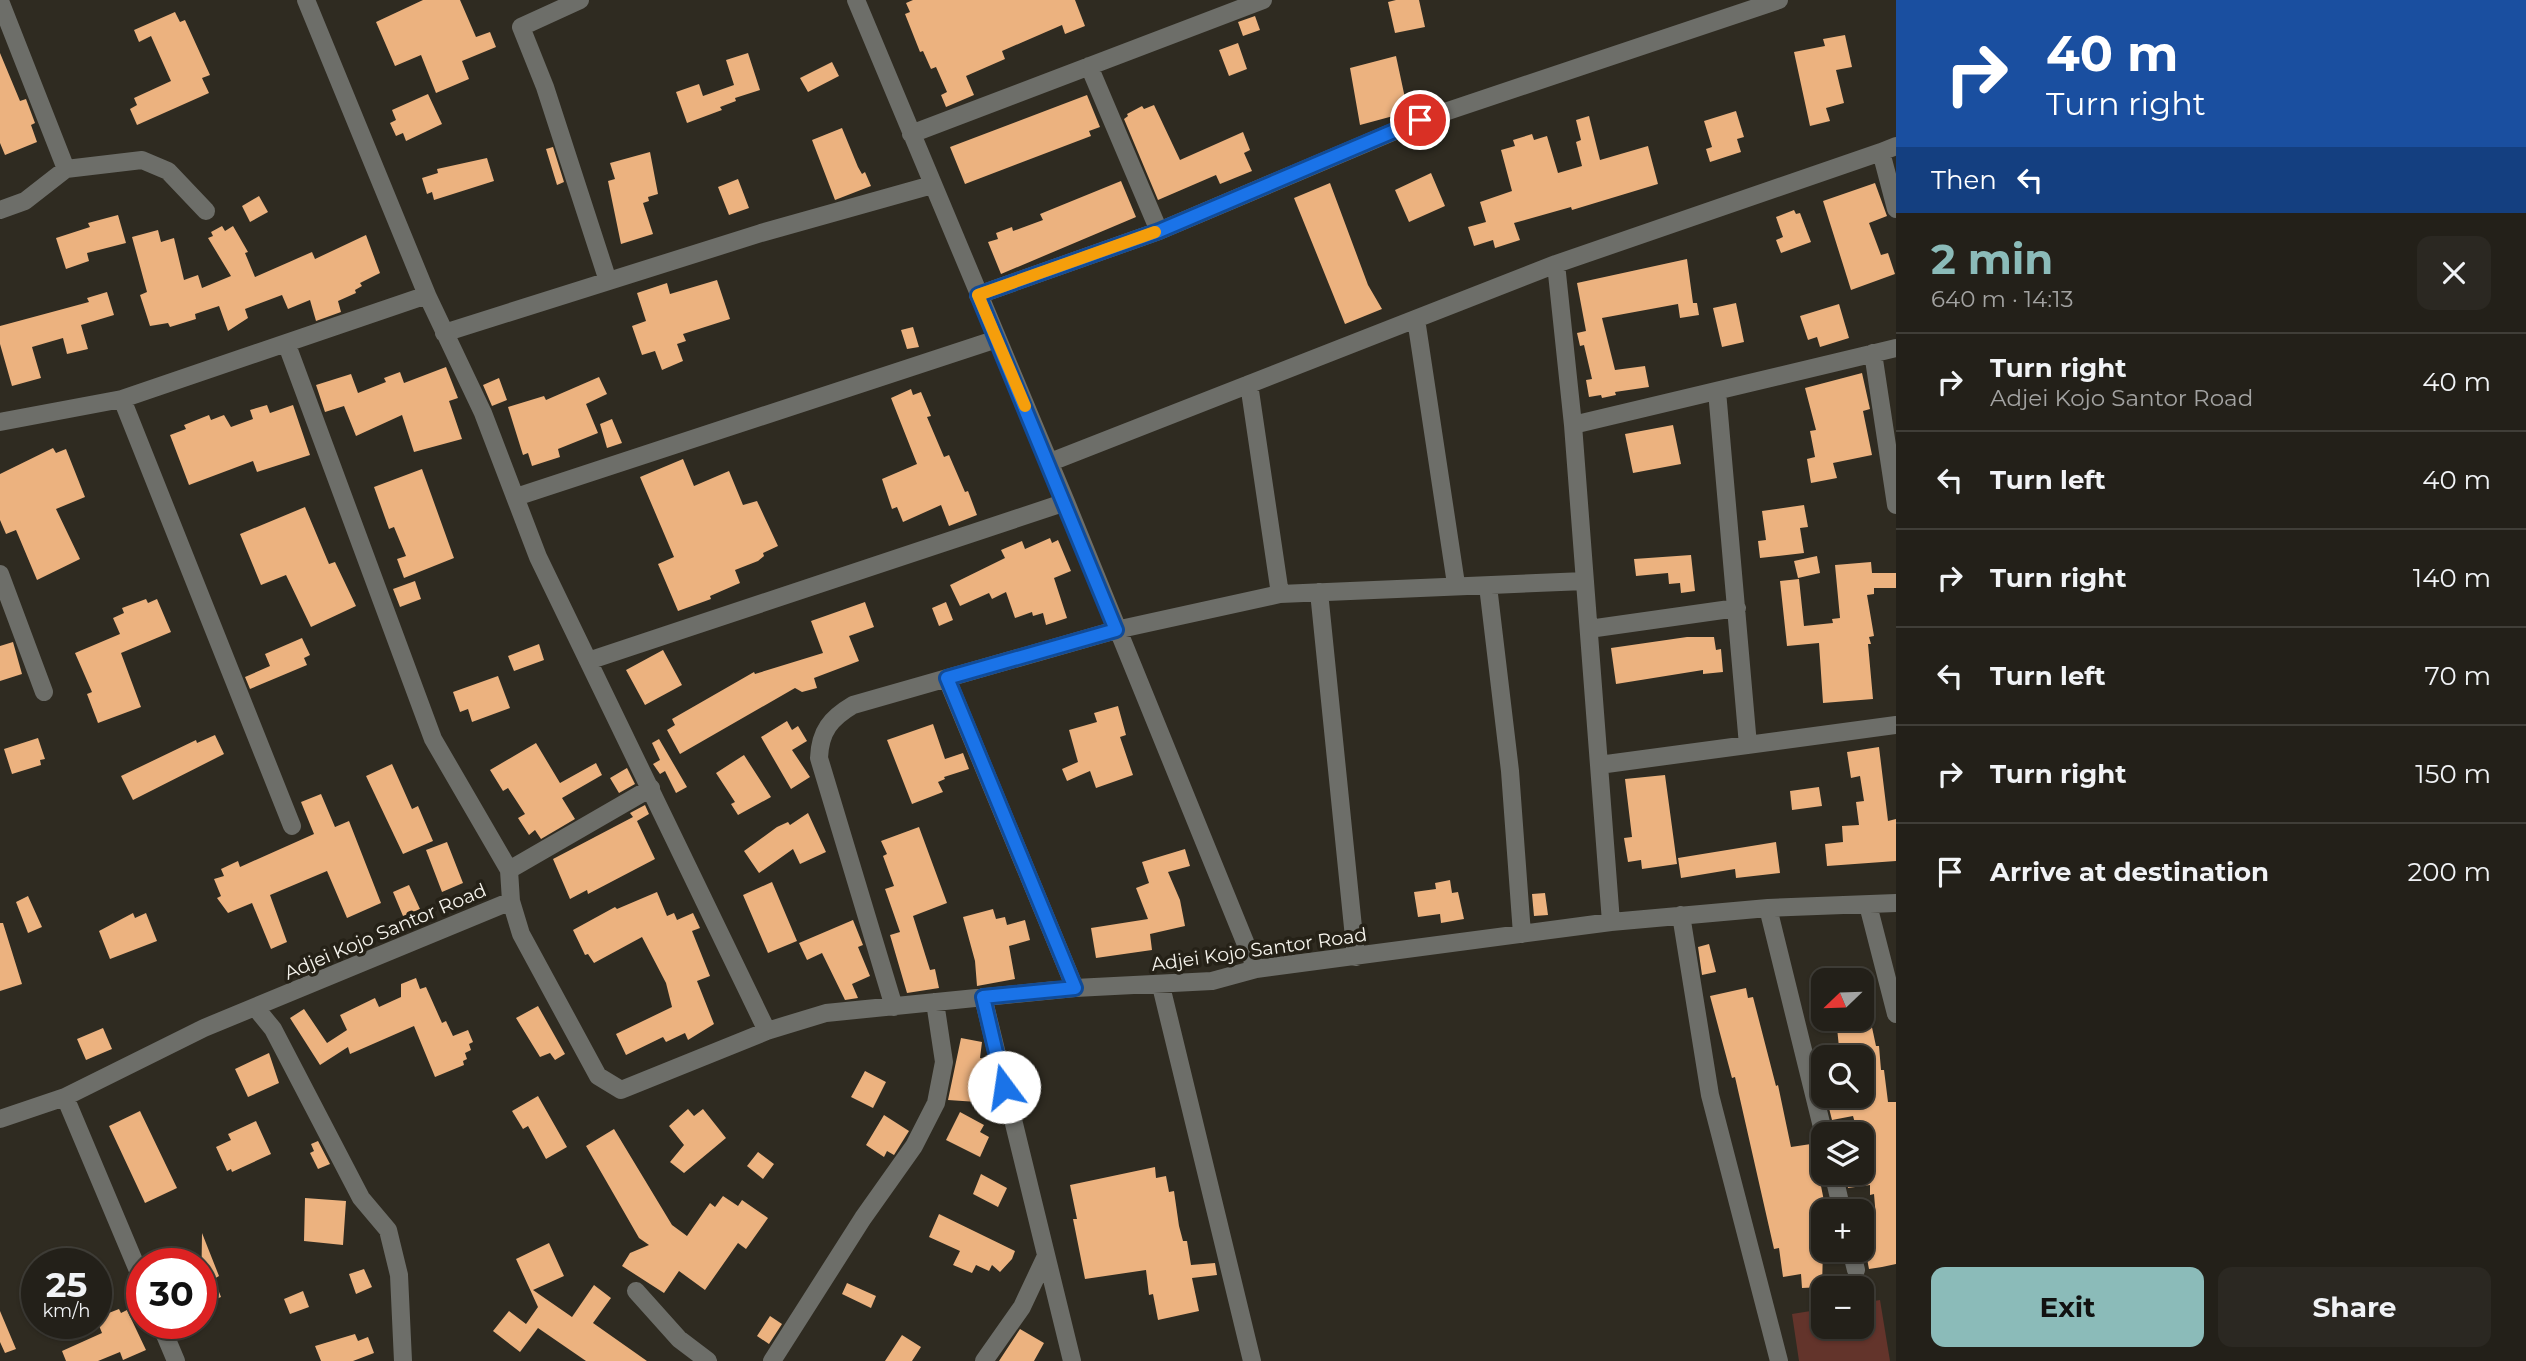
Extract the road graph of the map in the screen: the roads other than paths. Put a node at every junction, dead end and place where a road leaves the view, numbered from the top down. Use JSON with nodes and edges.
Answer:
{"nodes":[{"id":1,"x":306,"y":0,"type":"edge"},
{"id":2,"x":580,"y":0,"type":"edge"},
{"id":3,"x":856,"y":0,"type":"edge"},
{"id":4,"x":1263,"y":0,"type":"edge"},
{"id":5,"x":1779,"y":0,"type":"edge"},
{"id":6,"x":0,"y":1,"type":"edge"},
{"id":7,"x":1088,"y":66,"type":"junction"},
{"id":8,"x":911,"y":134,"type":"junction"},
{"id":9,"x":1889,"y":149,"type":"edge"},
{"id":10,"x":66,"y":169,"type":"junction"},
{"id":11,"x":932,"y":185,"type":"junction"},
{"id":12,"x":1896,"y":209,"type":"edge"},
{"id":13,"x":0,"y":210,"type":"edge"},
{"id":14,"x":206,"y":211,"type":"dead end"},
{"id":15,"x":1159,"y":231,"type":"junction"},
{"id":16,"x":1556,"y":264,"type":"junction"},
{"id":17,"x":608,"y":281,"type":"junction"},
{"id":18,"x":427,"y":295,"type":"junction"},
{"id":19,"x":978,"y":295,"type":"junction"},
{"id":20,"x":1416,"y":319,"type":"junction"},
{"id":21,"x":444,"y":333,"type":"junction"},
{"id":22,"x":997,"y":339,"type":"junction"},
{"id":23,"x":287,"y":345,"type":"junction"},
{"id":24,"x":1896,"y":348,"type":"edge"},
{"id":25,"x":1873,"y":353,"type":"junction"},
{"id":26,"x":1249,"y":384,"type":"junction"},
{"id":27,"x":1717,"y":391,"type":"junction"},
{"id":28,"x":122,"y":399,"type":"junction"},
{"id":29,"x":0,"y":422,"type":"edge"},
{"id":30,"x":1573,"y":425,"type":"junction"},
{"id":31,"x":1048,"y":463,"type":"junction"},
{"id":32,"x":516,"y":496,"type":"junction"},
{"id":33,"x":1066,"y":502,"type":"junction"},
{"id":34,"x":1896,"y":505,"type":"edge"},
{"id":35,"x":0,"y":574,"type":"edge"},
{"id":36,"x":1585,"y":581,"type":"junction"},
{"id":37,"x":1456,"y":584,"type":"junction"},
{"id":38,"x":1488,"y":586,"type":"junction"},
{"id":39,"x":1319,"y":592,"type":"junction"},
{"id":40,"x":1280,"y":594,"type":"junction"},
{"id":41,"x":1737,"y":608,"type":"junction"},
{"id":42,"x":1589,"y":629,"type":"junction"},
{"id":43,"x":1116,"y":630,"type":"junction"},
{"id":44,"x":588,"y":661,"type":"junction"},
{"id":45,"x":947,"y":678,"type":"junction"},
{"id":46,"x":44,"y":692,"type":"dead end"},
{"id":47,"x":1896,"y":725,"type":"edge"},
{"id":48,"x":1748,"y":745,"type":"junction"},
{"id":49,"x":1600,"y":765,"type":"junction"},
{"id":50,"x":651,"y":788,"type":"junction"},
{"id":51,"x":292,"y":826,"type":"dead end"},
{"id":52,"x":509,"y":870,"type":"junction"},
{"id":53,"x":511,"y":901,"type":"junction"},
{"id":54,"x":1896,"y":903,"type":"edge"},
{"id":55,"x":1868,"y":905,"type":"junction"},
{"id":56,"x":1768,"y":908,"type":"junction"},
{"id":57,"x":1681,"y":915,"type":"junction"},
{"id":58,"x":1611,"y":922,"type":"junction"},
{"id":59,"x":1522,"y":934,"type":"junction"},
{"id":60,"x":1356,"y":957,"type":"junction"},
{"id":61,"x":1256,"y":969,"type":"junction"},
{"id":62,"x":1161,"y":986,"type":"junction"},
{"id":63,"x":1075,"y":988,"type":"junction"},
{"id":64,"x":983,"y":997,"type":"junction"},
{"id":65,"x":935,"y":1002,"type":"junction"},
{"id":66,"x":255,"y":1007,"type":"junction"},
{"id":67,"x":894,"y":1007,"type":"junction"},
{"id":68,"x":1896,"y":1014,"type":"edge"},
{"id":69,"x":767,"y":1031,"type":"junction"},
{"id":70,"x":65,"y":1097,"type":"junction"},
{"id":71,"x":0,"y":1119,"type":"edge"},
{"id":72,"x":1821,"y":1122,"type":"edge"},
{"id":73,"x":129,"y":1248,"type":"edge"},
{"id":74,"x":1045,"y":1258,"type":"junction"},
{"id":75,"x":1854,"y":1262,"type":"edge"},
{"id":76,"x":1856,"y":1270,"type":"dead end"},
{"id":77,"x":636,"y":1291,"type":"dead end"},
{"id":78,"x":167,"y":1339,"type":"edge"},
{"id":79,"x":405,"y":1359,"type":"edge"},
{"id":80,"x":176,"y":1361,"type":"edge"},
{"id":81,"x":708,"y":1361,"type":"edge"},
{"id":82,"x":772,"y":1361,"type":"edge"},
{"id":83,"x":984,"y":1361,"type":"edge"},
{"id":84,"x":1072,"y":1361,"type":"edge"},
{"id":85,"x":1252,"y":1361,"type":"edge"},
{"id":86,"x":1779,"y":1361,"type":"edge"}],
"edges":[{"from":1,"to":18,"type":"street"},
{"from":2,"to":17,"type":"street"},
{"from":3,"to":8,"type":"street"},
{"from":4,"to":7,"type":"street"},
{"from":5,"to":15,"type":"street"},
{"from":6,"to":10,"type":"street"},
{"from":7,"to":8,"type":"street"},
{"from":7,"to":15,"type":"street"},
{"from":8,"to":11,"type":"street"},
{"from":9,"to":12,"type":"street"},
{"from":9,"to":16,"type":"street"},
{"from":10,"to":13,"type":"street"},
{"from":10,"to":14,"type":"street"},
{"from":11,"to":17,"type":"street"},
{"from":11,"to":19,"type":"street"},
{"from":15,"to":19,"type":"street"},
{"from":16,"to":20,"type":"street"},
{"from":16,"to":30,"type":"street"},
{"from":17,"to":21,"type":"street"},
{"from":18,"to":21,"type":"street"},
{"from":18,"to":23,"type":"street"},
{"from":19,"to":22,"type":"street"},
{"from":20,"to":26,"type":"street"},
{"from":20,"to":37,"type":"street"},
{"from":21,"to":32,"type":"street"},
{"from":22,"to":31,"type":"street"},
{"from":22,"to":32,"type":"street"},
{"from":23,"to":28,"type":"street"},
{"from":23,"to":52,"type":"street"},
{"from":24,"to":25,"type":"street"},
{"from":25,"to":27,"type":"street"},
{"from":25,"to":34,"type":"street"},
{"from":26,"to":31,"type":"street"},
{"from":26,"to":40,"type":"street"},
{"from":27,"to":30,"type":"street"},
{"from":27,"to":41,"type":"street"},
{"from":28,"to":29,"type":"street"},
{"from":28,"to":51,"type":"street"},
{"from":30,"to":36,"type":"street"},
{"from":31,"to":33,"type":"street"},
{"from":32,"to":44,"type":"street"},
{"from":33,"to":43,"type":"street"},
{"from":33,"to":44,"type":"street"},
{"from":35,"to":46,"type":"street"},
{"from":36,"to":38,"type":"street"},
{"from":36,"to":42,"type":"street"},
{"from":37,"to":38,"type":"street"},
{"from":37,"to":39,"type":"street"},
{"from":38,"to":59,"type":"street"},
{"from":39,"to":40,"type":"street"},
{"from":39,"to":60,"type":"street"},
{"from":40,"to":43,"type":"street"},
{"from":41,"to":42,"type":"street"},
{"from":41,"to":48,"type":"street"},
{"from":42,"to":49,"type":"street"},
{"from":43,"to":45,"type":"street"},
{"from":43,"to":61,"type":"street"},
{"from":44,"to":50,"type":"street"},
{"from":45,"to":63,"type":"street"},
{"from":45,"to":67,"type":"street"},
{"from":47,"to":48,"type":"street"},
{"from":48,"to":49,"type":"street"},
{"from":49,"to":58,"type":"street"},
{"from":50,"to":52,"type":"street"},
{"from":50,"to":69,"type":"street"},
{"from":52,"to":53,"type":"street"},
{"from":53,"to":66,"type":"street","name":"Adjei Kojo Santor Road"},
{"from":53,"to":69,"type":"street","name":"Adjei Kojo Santor Road"},
{"from":54,"to":55,"type":"street","name":"Adjei Kojo Santor Road"},
{"from":55,"to":56,"type":"street","name":"Adjei Kojo Santor Road"},
{"from":55,"to":68,"type":"street"},
{"from":56,"to":57,"type":"street","name":"Adjei Kojo Santor Road"},
{"from":56,"to":72,"type":"street"},
{"from":57,"to":58,"type":"street","name":"Adjei Kojo Santor Road"},
{"from":57,"to":86,"type":"street"},
{"from":58,"to":59,"type":"street","name":"Adjei Kojo Santor Road"},
{"from":59,"to":60,"type":"street","name":"Adjei Kojo Santor Road"},
{"from":60,"to":61,"type":"street","name":"Adjei Kojo Santor Road"},
{"from":61,"to":62,"type":"street","name":"Adjei Kojo Santor Road"},
{"from":62,"to":63,"type":"street","name":"Adjei Kojo Santor Road"},
{"from":62,"to":85,"type":"street"},
{"from":63,"to":64,"type":"street","name":"Adjei Kojo Santor Road"},
{"from":64,"to":65,"type":"street","name":"Adjei Kojo Santor Road"},
{"from":64,"to":74,"type":"street"},
{"from":65,"to":67,"type":"street","name":"Adjei Kojo Santor Road"},
{"from":65,"to":82,"type":"street"},
{"from":66,"to":70,"type":"street","name":"Adjei Kojo Santor Road"},
{"from":66,"to":79,"type":"street"},
{"from":67,"to":69,"type":"street","name":"Adjei Kojo Santor Road"},
{"from":70,"to":71,"type":"street","name":"Adjei Kojo Santor Road"},
{"from":70,"to":73,"type":"street"},
{"from":74,"to":83,"type":"street"},
{"from":74,"to":84,"type":"street"},
{"from":75,"to":76,"type":"street"},
{"from":77,"to":81,"type":"street"},
{"from":78,"to":80,"type":"street"}]}
